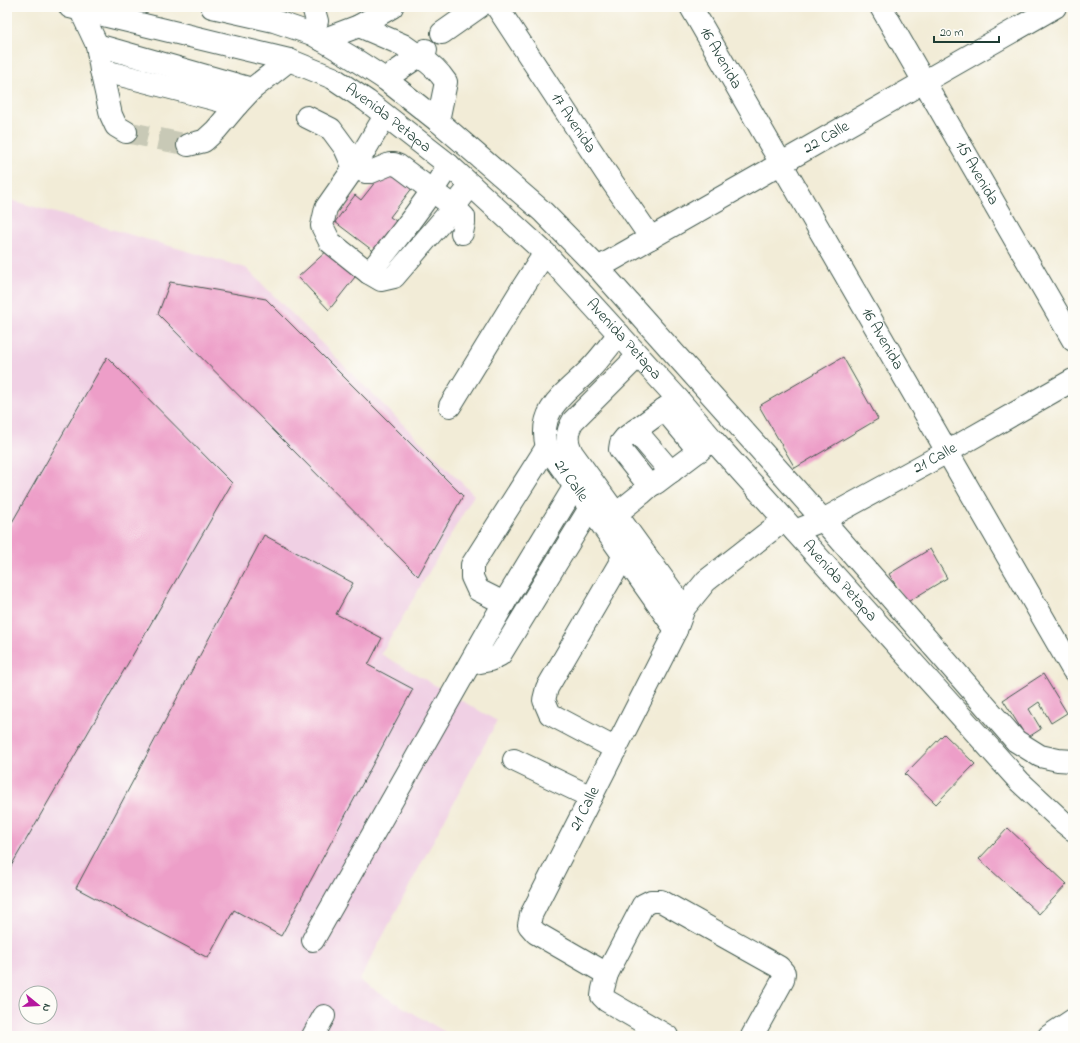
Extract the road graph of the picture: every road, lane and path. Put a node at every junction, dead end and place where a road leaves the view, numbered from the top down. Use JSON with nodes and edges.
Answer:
{"nodes":[{"id":1,"x":212,"y":7,"type":"edge"},
{"id":2,"x":313,"y":7,"type":"edge"},
{"id":3,"x":392,"y":7,"type":"edge"},
{"id":4,"x":479,"y":7,"type":"edge"},
{"id":5,"x":497,"y":7,"type":"edge"},
{"id":6,"x":690,"y":7,"type":"edge"},
{"id":7,"x":881,"y":7,"type":"edge"},
{"id":8,"x":1055,"y":7,"type":"edge"},
{"id":9,"x":75,"y":8,"type":"edge"},
{"id":10,"x":359,"y":26,"type":"junction"},
{"id":11,"x":442,"y":33,"type":"dead end"},
{"id":12,"x":317,"y":37,"type":"junction"},
{"id":13,"x":97,"y":45,"type":"junction"},
{"id":14,"x":423,"y":54,"type":"junction"},
{"id":15,"x":289,"y":60,"type":"junction"},
{"id":16,"x":101,"y":70,"type":"junction"},
{"id":17,"x":385,"y":79,"type":"junction"},
{"id":18,"x":924,"y":82,"type":"junction"},
{"id":19,"x":252,"y":89,"type":"junction"},
{"id":20,"x":237,"y":105,"type":"junction"},
{"id":21,"x":386,"y":116,"type":"junction"},
{"id":22,"x":307,"y":117,"type":"dead end"},
{"id":23,"x":438,"y":121,"type":"junction"},
{"id":24,"x":126,"y":132,"type":"tunnel mouth"},
{"id":25,"x":188,"y":145,"type":"tunnel mouth"},
{"id":26,"x":781,"y":164,"type":"junction"},
{"id":27,"x":449,"y":165,"type":"junction"},
{"id":28,"x":354,"y":168,"type":"junction"},
{"id":29,"x":470,"y":185,"type":"junction"},
{"id":30,"x":432,"y":191,"type":"junction"},
{"id":31,"x":454,"y":207,"type":"junction"},
{"id":32,"x":462,"y":233,"type":"dead end"},
{"id":33,"x":651,"y":238,"type":"junction"},
{"id":34,"x":545,"y":253,"type":"junction"},
{"id":35,"x":598,"y":268,"type":"junction"},
{"id":36,"x":369,"y":273,"type":"junction"},
{"id":37,"x":618,"y":334,"type":"junction"},
{"id":38,"x":1073,"y":340,"type":"edge"},
{"id":39,"x":638,"y":356,"type":"junction"},
{"id":40,"x":1073,"y":380,"type":"edge"},
{"id":41,"x":671,"y":404,"type":"junction"},
{"id":42,"x":450,"y":406,"type":"dead end"},
{"id":43,"x":635,"y":430,"type":"junction"},
{"id":44,"x":706,"y":445,"type":"junction"},
{"id":45,"x":547,"y":447,"type":"junction"},
{"id":46,"x":947,"y":452,"type":"junction"},
{"id":47,"x":671,"y":472,"type":"junction"},
{"id":48,"x":651,"y":485,"type":"junction"},
{"id":49,"x":575,"y":486,"type":"junction"},
{"id":50,"x":590,"y":508,"type":"junction"},
{"id":51,"x":616,"y":514,"type":"junction"},
{"id":52,"x":823,"y":520,"type":"junction"},
{"id":53,"x":790,"y":525,"type":"junction"},
{"id":54,"x":624,"y":556,"type":"junction"},
{"id":55,"x":504,"y":603,"type":"junction"},
{"id":56,"x":684,"y":608,"type":"junction"},
{"id":57,"x":676,"y":630,"type":"junction"},
{"id":58,"x":470,"y":664,"type":"junction"},
{"id":59,"x":1073,"y":670,"type":"edge"},
{"id":60,"x":616,"y":749,"type":"junction"},
{"id":61,"x":514,"y":760,"type":"dead end"},
{"id":62,"x":1073,"y":762,"type":"edge"},
{"id":63,"x":1073,"y":779,"type":"edge"},
{"id":64,"x":591,"y":797,"type":"junction"},
{"id":65,"x":1073,"y":830,"type":"edge"},
{"id":66,"x":313,"y":940,"type":"dead end"},
{"id":67,"x":607,"y":974,"type":"junction"},
{"id":68,"x":324,"y":1016,"type":"dead end"},
{"id":69,"x":1073,"y":1020,"type":"edge"},
{"id":70,"x":313,"y":1036,"type":"edge"},
{"id":71,"x":667,"y":1036,"type":"edge"},
{"id":72,"x":752,"y":1036,"type":"edge"},
{"id":73,"x":1049,"y":1036,"type":"edge"}],
"edges":[{"from":1,"to":12,"type":"main road","name":"Avenida Petapa"},
{"from":2,"to":12,"type":"main road"},
{"from":3,"to":10,"type":"main road"},
{"from":4,"to":11,"type":"main road"},
{"from":5,"to":33,"type":"main road","name":"17 Avenida"},
{"from":6,"to":26,"type":"main road","name":"16 Avenida"},
{"from":7,"to":18,"type":"main road","name":"15 Avenida"},
{"from":8,"to":18,"type":"main road","name":"22 Calle"},
{"from":9,"to":13,"type":"main road"},
{"from":9,"to":15,"type":"main road","name":"Avenida Petapa"},
{"from":10,"to":12,"type":"main road"},
{"from":10,"to":14,"type":"main road"},
{"from":12,"to":17,"type":"main road","name":"Avenida Petapa"},
{"from":13,"to":16,"type":"main road"},
{"from":13,"to":19,"type":"main road"},
{"from":14,"to":17,"type":"main road"},
{"from":14,"to":23,"type":"main road"},
{"from":15,"to":19,"type":"main road"},
{"from":15,"to":21,"type":"main road","name":"Avenida Petapa"},
{"from":16,"to":20,"type":"main road"},
{"from":16,"to":24,"type":"main road"},
{"from":17,"to":23,"type":"main road","name":"Avenida Petapa"},
{"from":18,"to":26,"type":"main road","name":"22 Calle"},
{"from":18,"to":38,"type":"main road","name":"15 Avenida"},
{"from":19,"to":20,"type":"main road"},
{"from":20,"to":25,"type":"main road"},
{"from":21,"to":27,"type":"main road","name":"Avenida Petapa"},
{"from":21,"to":28,"type":"main road"},
{"from":22,"to":28,"type":"main road"},
{"from":23,"to":35,"type":"main road","name":"Avenida Petapa"},
{"from":26,"to":33,"type":"main road","name":"22 Calle"},
{"from":26,"to":46,"type":"main road","name":"16 Avenida"},
{"from":27,"to":29,"type":"main road","name":"Avenida Petapa"},
{"from":27,"to":30,"type":"main road"},
{"from":28,"to":30,"type":"main road"},
{"from":28,"to":36,"type":"main road"},
{"from":29,"to":31,"type":"main road"},
{"from":29,"to":34,"type":"main road","name":"Avenida Petapa"},
{"from":30,"to":31,"type":"main road"},
{"from":30,"to":36,"type":"main road"},
{"from":31,"to":32,"type":"main road"},
{"from":31,"to":36,"type":"main road"},
{"from":33,"to":35,"type":"main road","name":"22 Calle"},
{"from":34,"to":37,"type":"main road","name":"Avenida Petapa"},
{"from":34,"to":42,"type":"main road"},
{"from":35,"to":52,"type":"main road","name":"Avenida Petapa"},
{"from":37,"to":39,"type":"main road","name":"Avenida Petapa"},
{"from":37,"to":45,"type":"main road","name":"21 Calle"},
{"from":39,"to":41,"type":"main road","name":"Avenida Petapa"},
{"from":39,"to":51,"type":"main road","name":"21 Calle"},
{"from":40,"to":46,"type":"main road","name":"21 Calle"},
{"from":41,"to":43,"type":"main road"},
{"from":41,"to":44,"type":"main road","name":"Avenida Petapa"},
{"from":43,"to":47,"type":"main road"},
{"from":43,"to":48,"type":"main road"},
{"from":44,"to":47,"type":"main road"},
{"from":44,"to":53,"type":"main road","name":"Avenida Petapa"},
{"from":45,"to":49,"type":"main road","name":"21 Calle"},
{"from":45,"to":55,"type":"main road"},
{"from":46,"to":52,"type":"main road","name":"21 Calle"},
{"from":46,"to":59,"type":"main road","name":"16 Avenida"},
{"from":47,"to":48,"type":"main road"},
{"from":48,"to":51,"type":"main road"},
{"from":49,"to":50,"type":"main road","name":"21 Calle"},
{"from":49,"to":55,"type":"main road"},
{"from":50,"to":54,"type":"main road","name":"21 Calle"},
{"from":50,"to":58,"type":"main road"},
{"from":51,"to":56,"type":"main road","name":"21 Calle"},
{"from":52,"to":53,"type":"main road","name":"21 Calle"},
{"from":52,"to":62,"type":"main road","name":"Avenida Petapa"},
{"from":53,"to":56,"type":"main road","name":"21 Calle"},
{"from":53,"to":65,"type":"main road","name":"Avenida Petapa"},
{"from":54,"to":57,"type":"main road","name":"21 Calle"},
{"from":54,"to":60,"type":"main road"},
{"from":55,"to":58,"type":"main road"},
{"from":56,"to":57,"type":"main road","name":"21 Calle"},
{"from":57,"to":60,"type":"main road","name":"21 Calle"},
{"from":58,"to":66,"type":"main road"},
{"from":60,"to":64,"type":"main road","name":"21 Calle"},
{"from":61,"to":64,"type":"main road"},
{"from":62,"to":63,"type":"main road"},
{"from":64,"to":67,"type":"main road","name":"21 Calle"},
{"from":67,"to":71,"type":"main road"},
{"from":67,"to":72,"type":"main road"},
{"from":68,"to":70,"type":"main road"},
{"from":69,"to":73,"type":"main road"}]}
